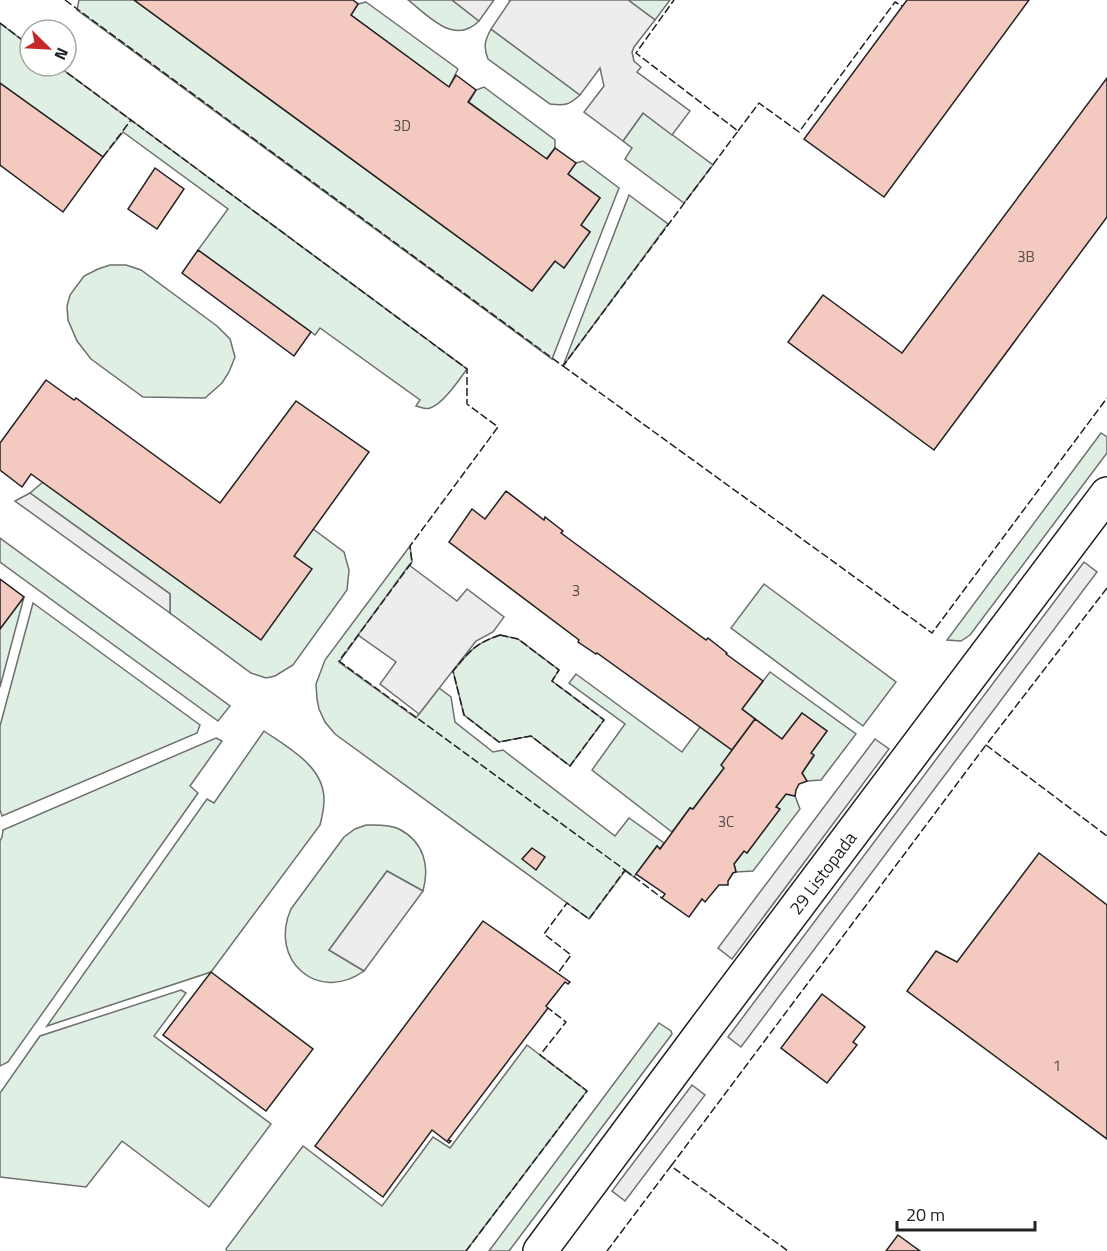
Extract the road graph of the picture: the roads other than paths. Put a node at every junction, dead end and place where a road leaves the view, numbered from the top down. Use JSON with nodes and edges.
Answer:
{"nodes":[{"id":1,"x":1107,"y":494,"type":"edge"},
{"id":2,"x":540,"y":1251,"type":"edge"}],
"edges":[{"from":1,"to":2,"type":"street","name":"29 Listopada"}]}
